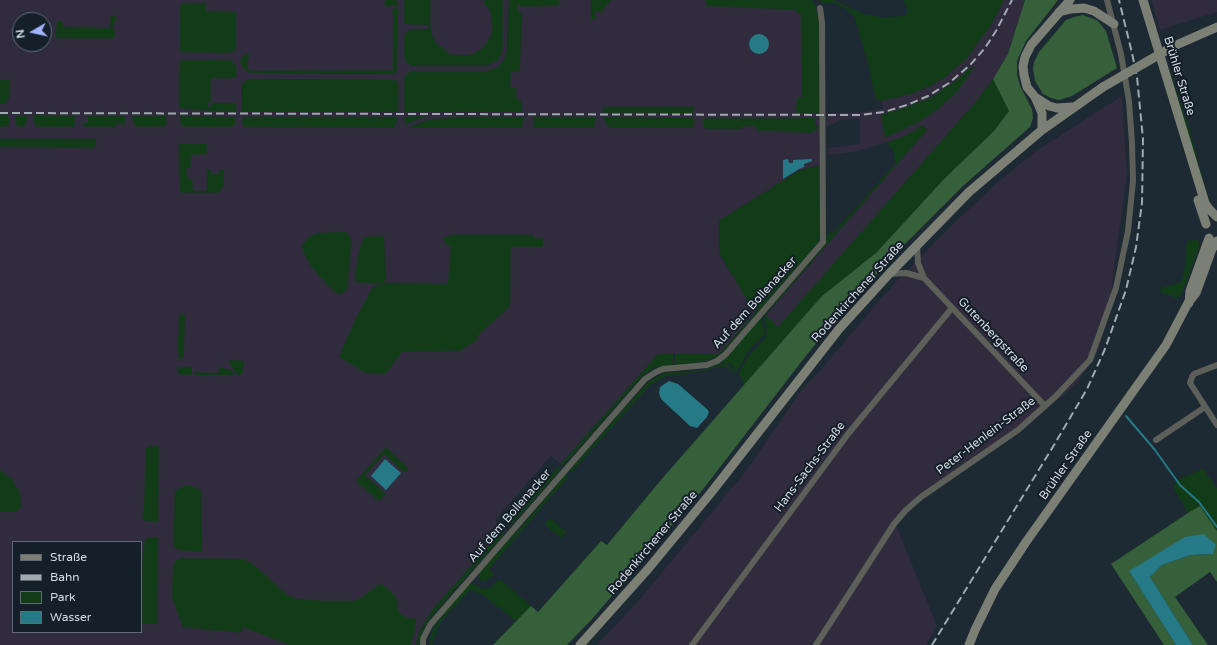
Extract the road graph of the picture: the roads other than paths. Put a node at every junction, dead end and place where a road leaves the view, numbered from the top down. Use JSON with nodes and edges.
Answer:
{"nodes":[{"id":1,"x":1070,"y":0,"type":"edge"},
{"id":2,"x":1107,"y":0,"type":"edge"},
{"id":3,"x":1143,"y":0,"type":"edge"},
{"id":4,"x":820,"y":8,"type":"dead end"},
{"id":5,"x":1059,"y":12,"type":"junction"},
{"id":6,"x":1114,"y":24,"type":"junction"},
{"id":7,"x":1217,"y":27,"type":"edge"},
{"id":8,"x":1035,"y":98,"type":"junction"},
{"id":9,"x":1072,"y":107,"type":"junction"},
{"id":10,"x":1042,"y":130,"type":"junction"},
{"id":11,"x":1191,"y":159,"type":"junction"},
{"id":12,"x":1217,"y":217,"type":"edge"},
{"id":13,"x":1206,"y":224,"type":"junction"},
{"id":14,"x":1214,"y":240,"type":"edge"},
{"id":15,"x":917,"y":244,"type":"junction"},
{"id":16,"x":889,"y":274,"type":"junction"},
{"id":17,"x":924,"y":278,"type":"junction"},
{"id":18,"x":952,"y":308,"type":"junction"},
{"id":19,"x":1217,"y":365,"type":"edge"},
{"id":20,"x":1045,"y":406,"type":"junction"},
{"id":21,"x":1205,"y":407,"type":"junction"},
{"id":22,"x":1217,"y":425,"type":"edge"},
{"id":23,"x":1156,"y":440,"type":"dead end"},
{"id":24,"x":423,"y":645,"type":"edge"},
{"id":25,"x":580,"y":645,"type":"edge"},
{"id":26,"x":692,"y":645,"type":"edge"},
{"id":27,"x":816,"y":645,"type":"edge"},
{"id":28,"x":969,"y":645,"type":"edge"}],
"edges":[{"from":1,"to":5,"type":"main road"},
{"from":2,"to":6,"type":"street","name":"Peter-Henlein-Straße"},
{"from":3,"to":11,"type":"main road","name":"Brühler Straße"},
{"from":4,"to":24,"type":"street","name":"Auf dem Bollenacker"},
{"from":5,"to":6,"type":"main road"},
{"from":5,"to":8,"type":"main road"},
{"from":6,"to":20,"type":"street","name":"Peter-Henlein-Straße"},
{"from":7,"to":9,"type":"main road","name":"Rodenkirchener Straße","bridge":true},
{"from":8,"to":9,"type":"main road"},
{"from":8,"to":10,"type":"main road"},
{"from":9,"to":10,"type":"main road","name":"Rodenkirchener Straße"},
{"from":10,"to":15,"type":"main road","name":"Rodenkirchener Straße"},
{"from":11,"to":12,"type":"main road","name":"Brühler Straße"},
{"from":11,"to":13,"type":"main road","name":"Brühler Straße"},
{"from":12,"to":13,"type":"main road"},
{"from":13,"to":14,"type":"main road","name":"Brühler Straße"},
{"from":14,"to":28,"type":"main road","name":"Brühler Straße"},
{"from":15,"to":16,"type":"main road","name":"Rodenkirchener Straße"},
{"from":15,"to":17,"type":"street"},
{"from":16,"to":17,"type":"street"},
{"from":16,"to":25,"type":"main road","name":"Rodenkirchener Straße"},
{"from":17,"to":18,"type":"street","name":"Gutenbergstraße"},
{"from":18,"to":20,"type":"street","name":"Gutenbergstraße"},
{"from":18,"to":26,"type":"street","name":"Hans-Sachs-Straße"},
{"from":19,"to":21,"type":"street"},
{"from":20,"to":27,"type":"street","name":"Peter-Henlein-Straße"},
{"from":21,"to":22,"type":"street"},
{"from":21,"to":23,"type":"street"}]}
